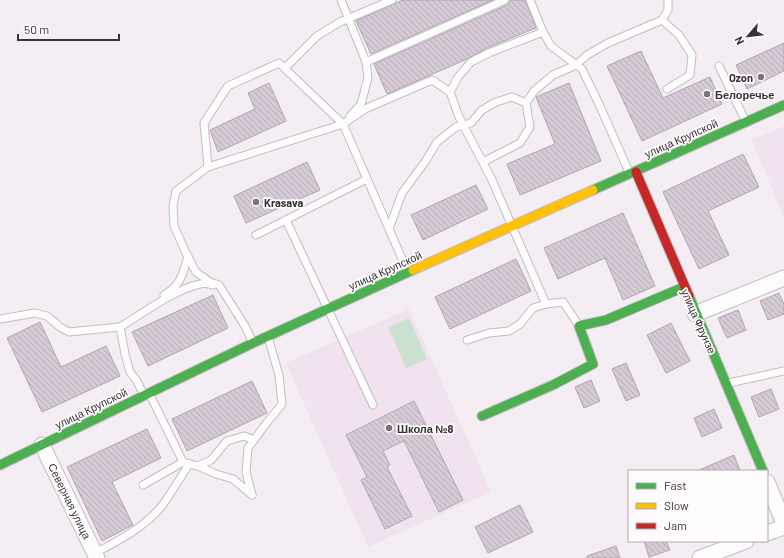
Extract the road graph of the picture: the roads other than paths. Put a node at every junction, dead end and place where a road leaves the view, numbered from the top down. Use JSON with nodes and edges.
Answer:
{"nodes":[{"id":1,"x":341,"y":0,"type":"edge"},
{"id":2,"x":392,"y":0,"type":"edge"},
{"id":3,"x":505,"y":0,"type":"edge"},
{"id":4,"x":530,"y":0,"type":"edge"},
{"id":5,"x":668,"y":0,"type":"edge"},
{"id":6,"x":348,"y":19,"type":"junction"},
{"id":7,"x":662,"y":20,"type":"junction"},
{"id":8,"x":543,"y":32,"type":"junction"},
{"id":9,"x":366,"y":62,"type":"junction"},
{"id":10,"x":576,"y":65,"type":"junction"},
{"id":11,"x":719,"y":66,"type":"dead end"},
{"id":12,"x":285,"y":68,"type":"junction"},
{"id":13,"x":667,"y":89,"type":"dead end"},
{"id":14,"x":450,"y":92,"type":"junction"},
{"id":15,"x":526,"y":103,"type":"junction"},
{"id":16,"x":784,"y":105,"type":"edge"},
{"id":17,"x":746,"y":122,"type":"junction"},
{"id":18,"x":343,"y":124,"type":"junction"},
{"id":19,"x":463,"y":125,"type":"junction"},
{"id":20,"x":483,"y":162,"type":"junction"},
{"id":21,"x":208,"y":167,"type":"junction"},
{"id":22,"x":633,"y":173,"type":"junction"},
{"id":23,"x":367,"y":179,"type":"junction"},
{"id":24,"x":286,"y":220,"type":"junction"},
{"id":25,"x":511,"y":227,"type":"junction"},
{"id":26,"x":389,"y":229,"type":"junction"},
{"id":27,"x":256,"y":235,"type":"dead end"},
{"id":28,"x":188,"y":256,"type":"junction"},
{"id":29,"x":408,"y":272,"type":"junction"},
{"id":30,"x":784,"y":278,"type":"edge"},
{"id":31,"x":219,"y":285,"type":"junction"},
{"id":32,"x":684,"y":287,"type":"junction"},
{"id":33,"x":546,"y":304,"type":"junction"},
{"id":34,"x":328,"y":309,"type":"junction"},
{"id":35,"x":146,"y":311,"type":"junction"},
{"id":36,"x":696,"y":314,"type":"junction"},
{"id":37,"x":0,"y":320,"type":"edge"},
{"id":38,"x":579,"y":326,"type":"junction"},
{"id":39,"x":120,"y":327,"type":"junction"},
{"id":40,"x":268,"y":337,"type":"junction"},
{"id":41,"x":467,"y":340,"type":"dead end"},
{"id":42,"x":253,"y":343,"type":"junction"},
{"id":43,"x":784,"y":371,"type":"edge"},
{"id":44,"x":726,"y":383,"type":"junction"},
{"id":45,"x":147,"y":394,"type":"junction"},
{"id":46,"x":373,"y":405,"type":"dead end"},
{"id":47,"x":482,"y":416,"type":"dead end"},
{"id":48,"x":254,"y":440,"type":"junction"},
{"id":49,"x":42,"y":445,"type":"junction"},
{"id":50,"x":186,"y":463,"type":"junction"},
{"id":51,"x":0,"y":466,"type":"edge"},
{"id":52,"x":198,"y":466,"type":"junction"},
{"id":53,"x":763,"y":470,"type":"edge"},
{"id":54,"x":768,"y":484,"type":"edge"},
{"id":55,"x":143,"y":485,"type":"dead end"},
{"id":56,"x":784,"y":523,"type":"edge"},
{"id":57,"x":784,"y":527,"type":"edge"},
{"id":58,"x":768,"y":533,"type":"edge"},
{"id":59,"x":743,"y":542,"type":"edge"},
{"id":60,"x":96,"y":556,"type":"edge"},
{"id":61,"x":700,"y":558,"type":"edge"}],
"edges":[{"from":1,"to":6,"type":"lane"},
{"from":2,"to":6,"type":"lane"},
{"from":3,"to":9,"type":"lane"},
{"from":4,"to":8,"type":"lane"},
{"from":5,"to":7,"type":"lane"},
{"from":6,"to":9,"type":"lane"},
{"from":6,"to":12,"type":"lane"},
{"from":7,"to":10,"type":"lane"},
{"from":7,"to":13,"type":"lane"},
{"from":8,"to":10,"type":"lane"},
{"from":8,"to":14,"type":"lane"},
{"from":9,"to":18,"type":"lane"},
{"from":10,"to":15,"type":"lane"},
{"from":10,"to":22,"type":"lane"},
{"from":11,"to":17,"type":"lane"},
{"from":12,"to":18,"type":"lane"},
{"from":12,"to":21,"type":"lane"},
{"from":14,"to":18,"type":"lane"},
{"from":14,"to":19,"type":"lane"},
{"from":15,"to":19,"type":"lane"},
{"from":15,"to":20,"type":"lane"},
{"from":16,"to":17,"type":"street","name":"улица Крупской"},
{"from":17,"to":22,"type":"street","name":"улица Крупской"},
{"from":18,"to":21,"type":"lane"},
{"from":18,"to":23,"type":"lane"},
{"from":19,"to":20,"type":"lane"},
{"from":19,"to":26,"type":"lane"},
{"from":20,"to":25,"type":"lane"},
{"from":21,"to":28,"type":"lane"},
{"from":22,"to":25,"type":"street","name":"улица Крупской"},
{"from":22,"to":32,"type":"street","name":"улица Фрунзе"},
{"from":23,"to":24,"type":"lane"},
{"from":23,"to":26,"type":"lane"},
{"from":24,"to":27,"type":"lane"},
{"from":24,"to":34,"type":"lane"},
{"from":25,"to":29,"type":"street","name":"улица Крупской"},
{"from":25,"to":33,"type":"lane"},
{"from":26,"to":29,"type":"lane"},
{"from":28,"to":31,"type":"lane"},
{"from":28,"to":35,"type":"lane"},
{"from":29,"to":34,"type":"street","name":"улица Крупской"},
{"from":30,"to":36,"type":"street"},
{"from":31,"to":35,"type":"lane"},
{"from":31,"to":42,"type":"lane"},
{"from":32,"to":36,"type":"street","name":"улица Фрунзе"},
{"from":32,"to":38,"type":"street"},
{"from":33,"to":38,"type":"lane"},
{"from":33,"to":41,"type":"lane"},
{"from":34,"to":40,"type":"street","name":"улица Крупской"},
{"from":34,"to":46,"type":"lane"},
{"from":35,"to":39,"type":"lane"},
{"from":36,"to":44,"type":"street","name":"улица Фрунзе"},
{"from":37,"to":39,"type":"lane"},
{"from":38,"to":47,"type":"street"},
{"from":39,"to":45,"type":"lane"},
{"from":40,"to":42,"type":"street","name":"улица Крупской"},
{"from":40,"to":48,"type":"lane"},
{"from":42,"to":45,"type":"street","name":"улица Крупской"},
{"from":43,"to":44,"type":"lane"},
{"from":44,"to":53,"type":"street","name":"улица Фрунзе"},
{"from":45,"to":49,"type":"street","name":"улица Крупской"},
{"from":45,"to":50,"type":"lane"},
{"from":48,"to":52,"type":"lane"},
{"from":48,"to":52,"type":"lane"},
{"from":49,"to":51,"type":"street","name":"улица Крупской"},
{"from":49,"to":60,"type":"street","name":"Северная улица"},
{"from":50,"to":52,"type":"lane"},
{"from":50,"to":55,"type":"lane"},
{"from":50,"to":60,"type":"lane"},
{"from":54,"to":56,"type":"street"},
{"from":57,"to":58,"type":"street"},
{"from":59,"to":61,"type":"street"}]}
